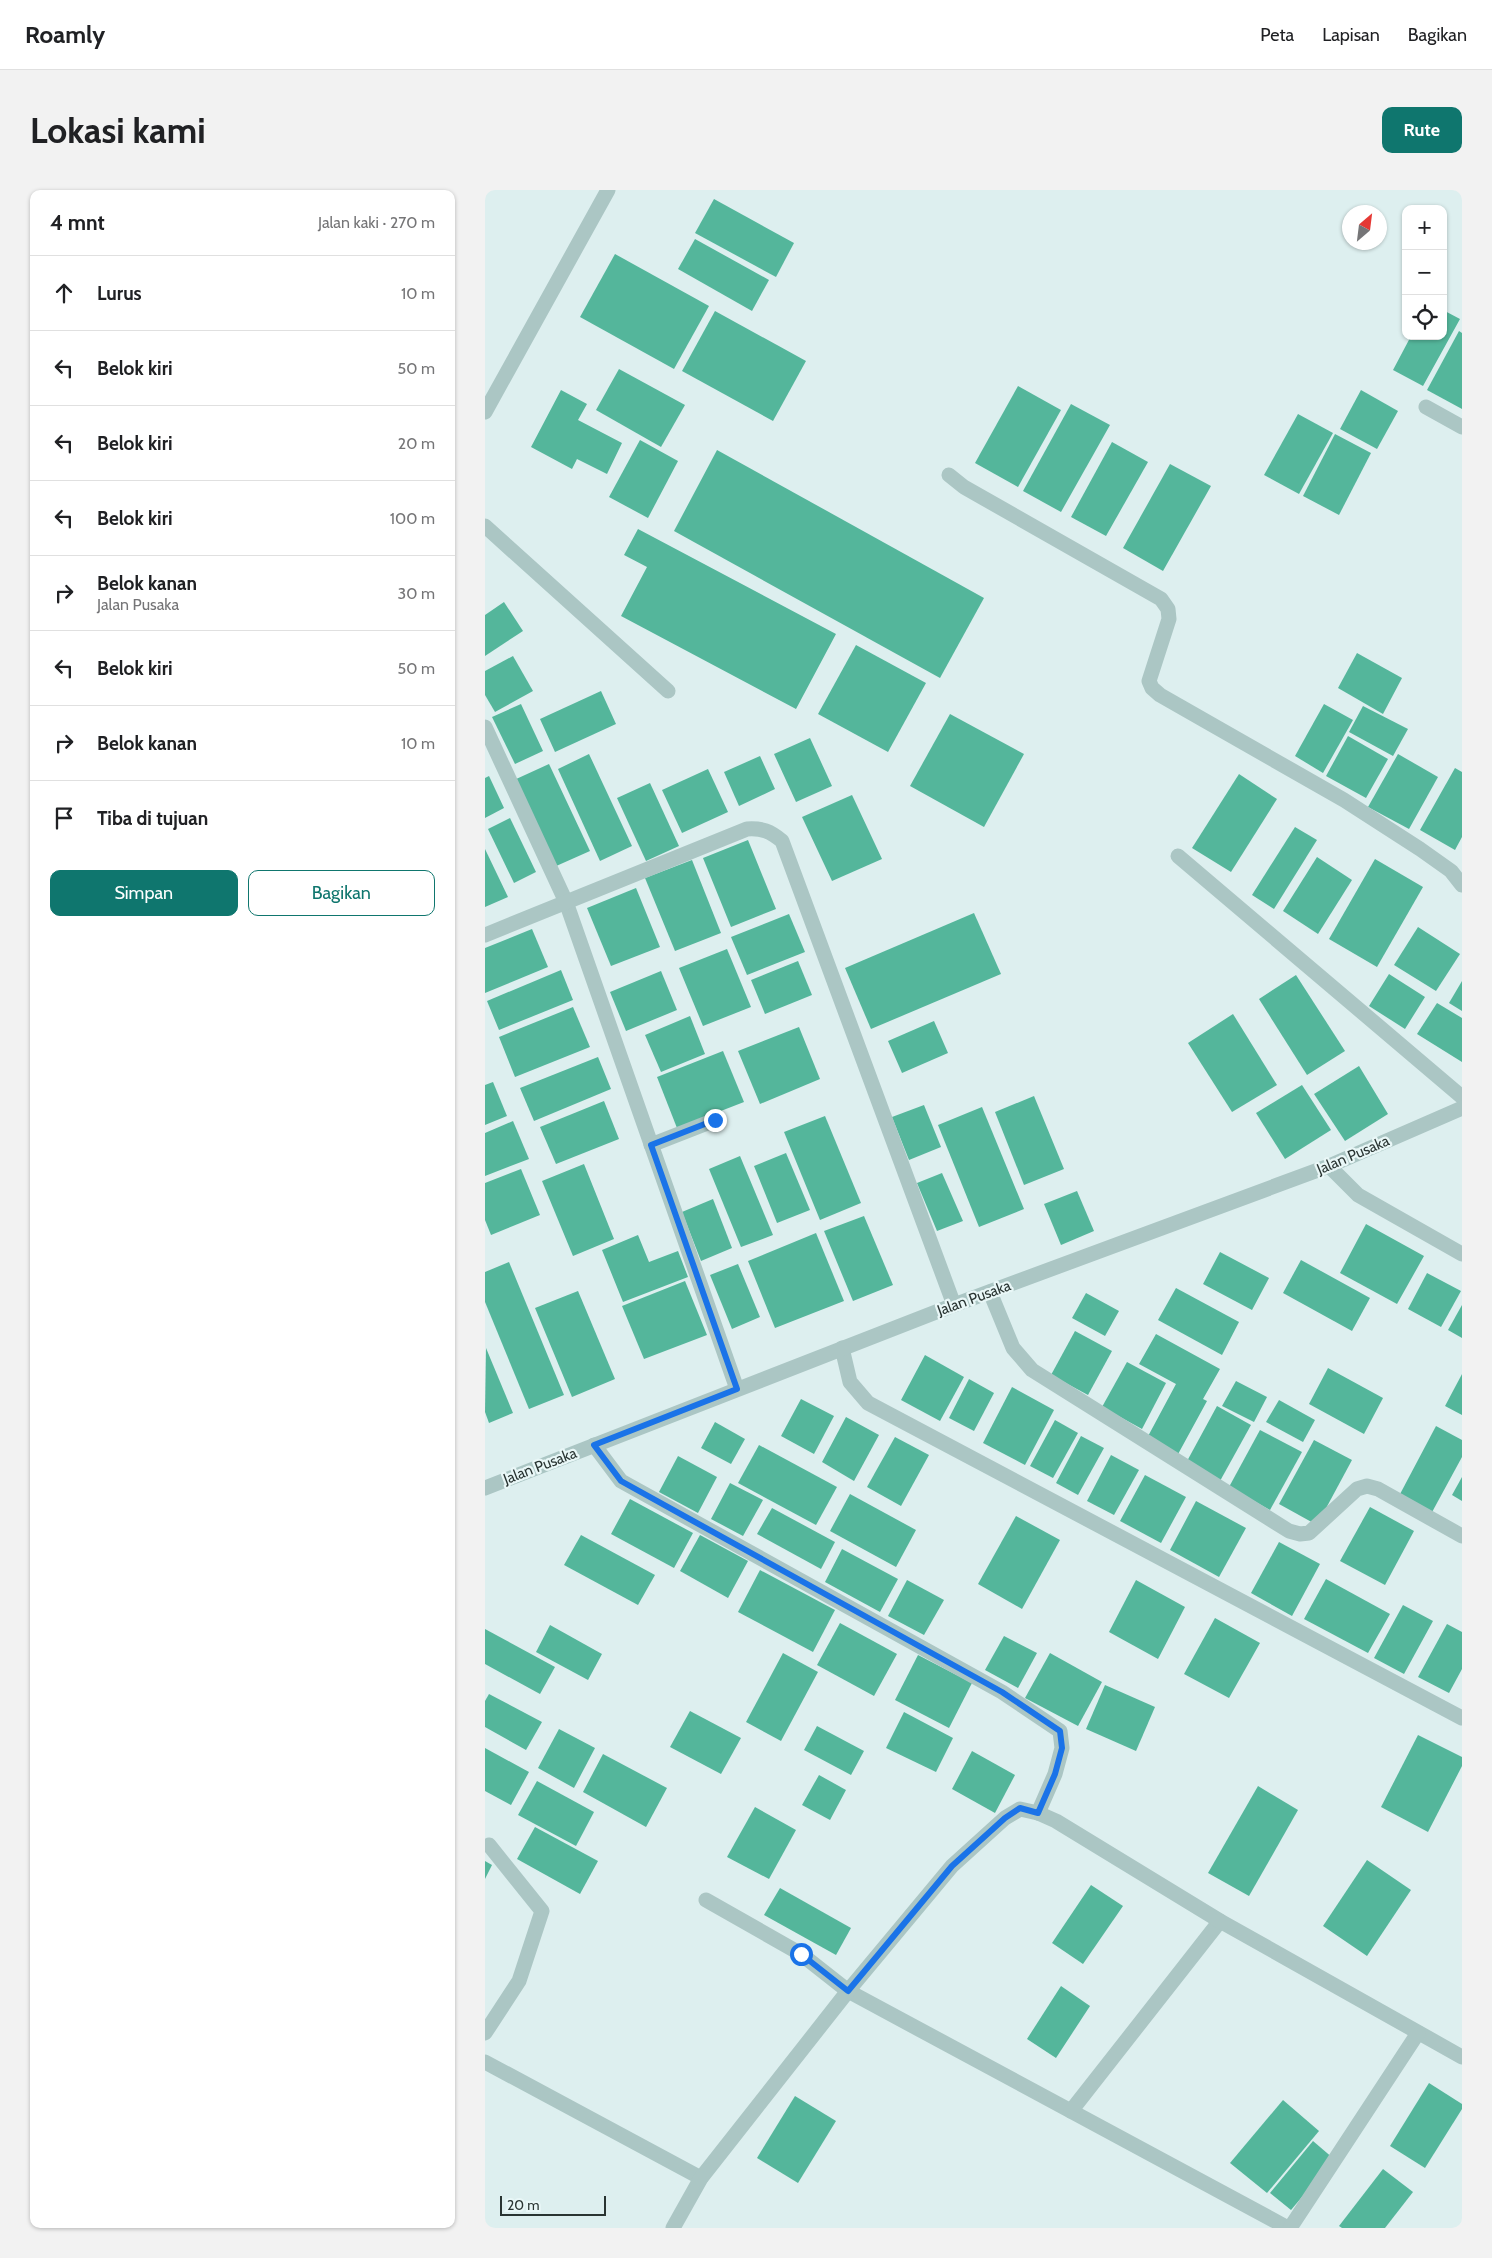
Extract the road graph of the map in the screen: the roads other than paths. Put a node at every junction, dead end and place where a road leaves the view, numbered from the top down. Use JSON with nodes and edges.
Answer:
{"nodes":[{"id":1,"x":608,"y":190,"type":"edge"},
{"id":2,"x":1426,"y":407,"type":"dead end"},
{"id":3,"x":485,"y":412,"type":"edge"},
{"id":4,"x":1462,"y":427,"type":"edge"},
{"id":5,"x":949,"y":475,"type":"dead end"},
{"id":6,"x":485,"y":526,"type":"edge"},
{"id":7,"x":668,"y":690,"type":"dead end"},
{"id":8,"x":485,"y":727,"type":"edge"},
{"id":9,"x":1178,"y":856,"type":"dead end"},
{"id":10,"x":1462,"y":884,"type":"edge"},
{"id":11,"x":566,"y":902,"type":"junction"},
{"id":12,"x":485,"y":935,"type":"edge"},
{"id":13,"x":1462,"y":1097,"type":"edge"},
{"id":14,"x":1462,"y":1108,"type":"edge"},
{"id":15,"x":715,"y":1120,"type":"dead end"},
{"id":16,"x":651,"y":1145,"type":"junction"},
{"id":17,"x":1329,"y":1166,"type":"junction"},
{"id":18,"x":1462,"y":1254,"type":"edge"},
{"id":19,"x":990,"y":1292,"type":"junction"},
{"id":20,"x":954,"y":1305,"type":"junction"},
{"id":21,"x":842,"y":1348,"type":"junction"},
{"id":22,"x":737,"y":1389,"type":"junction"},
{"id":23,"x":594,"y":1445,"type":"junction"},
{"id":24,"x":485,"y":1488,"type":"edge"},
{"id":25,"x":1462,"y":1536,"type":"edge"},
{"id":26,"x":1462,"y":1718,"type":"edge"},
{"id":27,"x":1038,"y":1813,"type":"junction"},
{"id":28,"x":489,"y":1845,"type":"dead end"},
{"id":29,"x":706,"y":1900,"type":"dead end"},
{"id":30,"x":1220,"y":1921,"type":"junction"},
{"id":31,"x":848,"y":1991,"type":"junction"},
{"id":32,"x":485,"y":2033,"type":"edge"},
{"id":33,"x":1418,"y":2033,"type":"junction"},
{"id":34,"x":1462,"y":2057,"type":"edge"},
{"id":35,"x":485,"y":2062,"type":"edge"},
{"id":36,"x":1071,"y":2111,"type":"junction"},
{"id":37,"x":701,"y":2178,"type":"junction"},
{"id":38,"x":673,"y":2228,"type":"edge"},
{"id":39,"x":1289,"y":2228,"type":"edge"}],
"edges":[{"from":1,"to":3,"type":"street"},
{"from":2,"to":4,"type":"street"},
{"from":5,"to":10,"type":"street"},
{"from":6,"to":7,"type":"street"},
{"from":8,"to":11,"type":"street"},
{"from":9,"to":13,"type":"street"},
{"from":11,"to":12,"type":"street"},
{"from":11,"to":16,"type":"street"},
{"from":11,"to":20,"type":"street"},
{"from":14,"to":17,"type":"street","name":"Jalan Pusaka"},
{"from":15,"to":16,"type":"street"},
{"from":16,"to":22,"type":"street"},
{"from":17,"to":18,"type":"street"},
{"from":17,"to":19,"type":"street","name":"Jalan Pusaka"},
{"from":19,"to":20,"type":"street","name":"Jalan Pusaka"},
{"from":19,"to":25,"type":"street"},
{"from":20,"to":21,"type":"street","name":"Jalan Pusaka"},
{"from":21,"to":22,"type":"street","name":"Jalan Pusaka"},
{"from":21,"to":26,"type":"street"},
{"from":22,"to":23,"type":"street","name":"Jalan Pusaka"},
{"from":23,"to":24,"type":"street","name":"Jalan Pusaka"},
{"from":23,"to":27,"type":"street"},
{"from":27,"to":30,"type":"street"},
{"from":27,"to":31,"type":"street"},
{"from":28,"to":32,"type":"street"},
{"from":29,"to":31,"type":"street"},
{"from":30,"to":33,"type":"street"},
{"from":30,"to":36,"type":"street"},
{"from":31,"to":36,"type":"street"},
{"from":31,"to":37,"type":"street"},
{"from":33,"to":34,"type":"street"},
{"from":33,"to":39,"type":"street"},
{"from":35,"to":37,"type":"street"},
{"from":36,"to":39,"type":"street"},
{"from":37,"to":38,"type":"street"}]}
